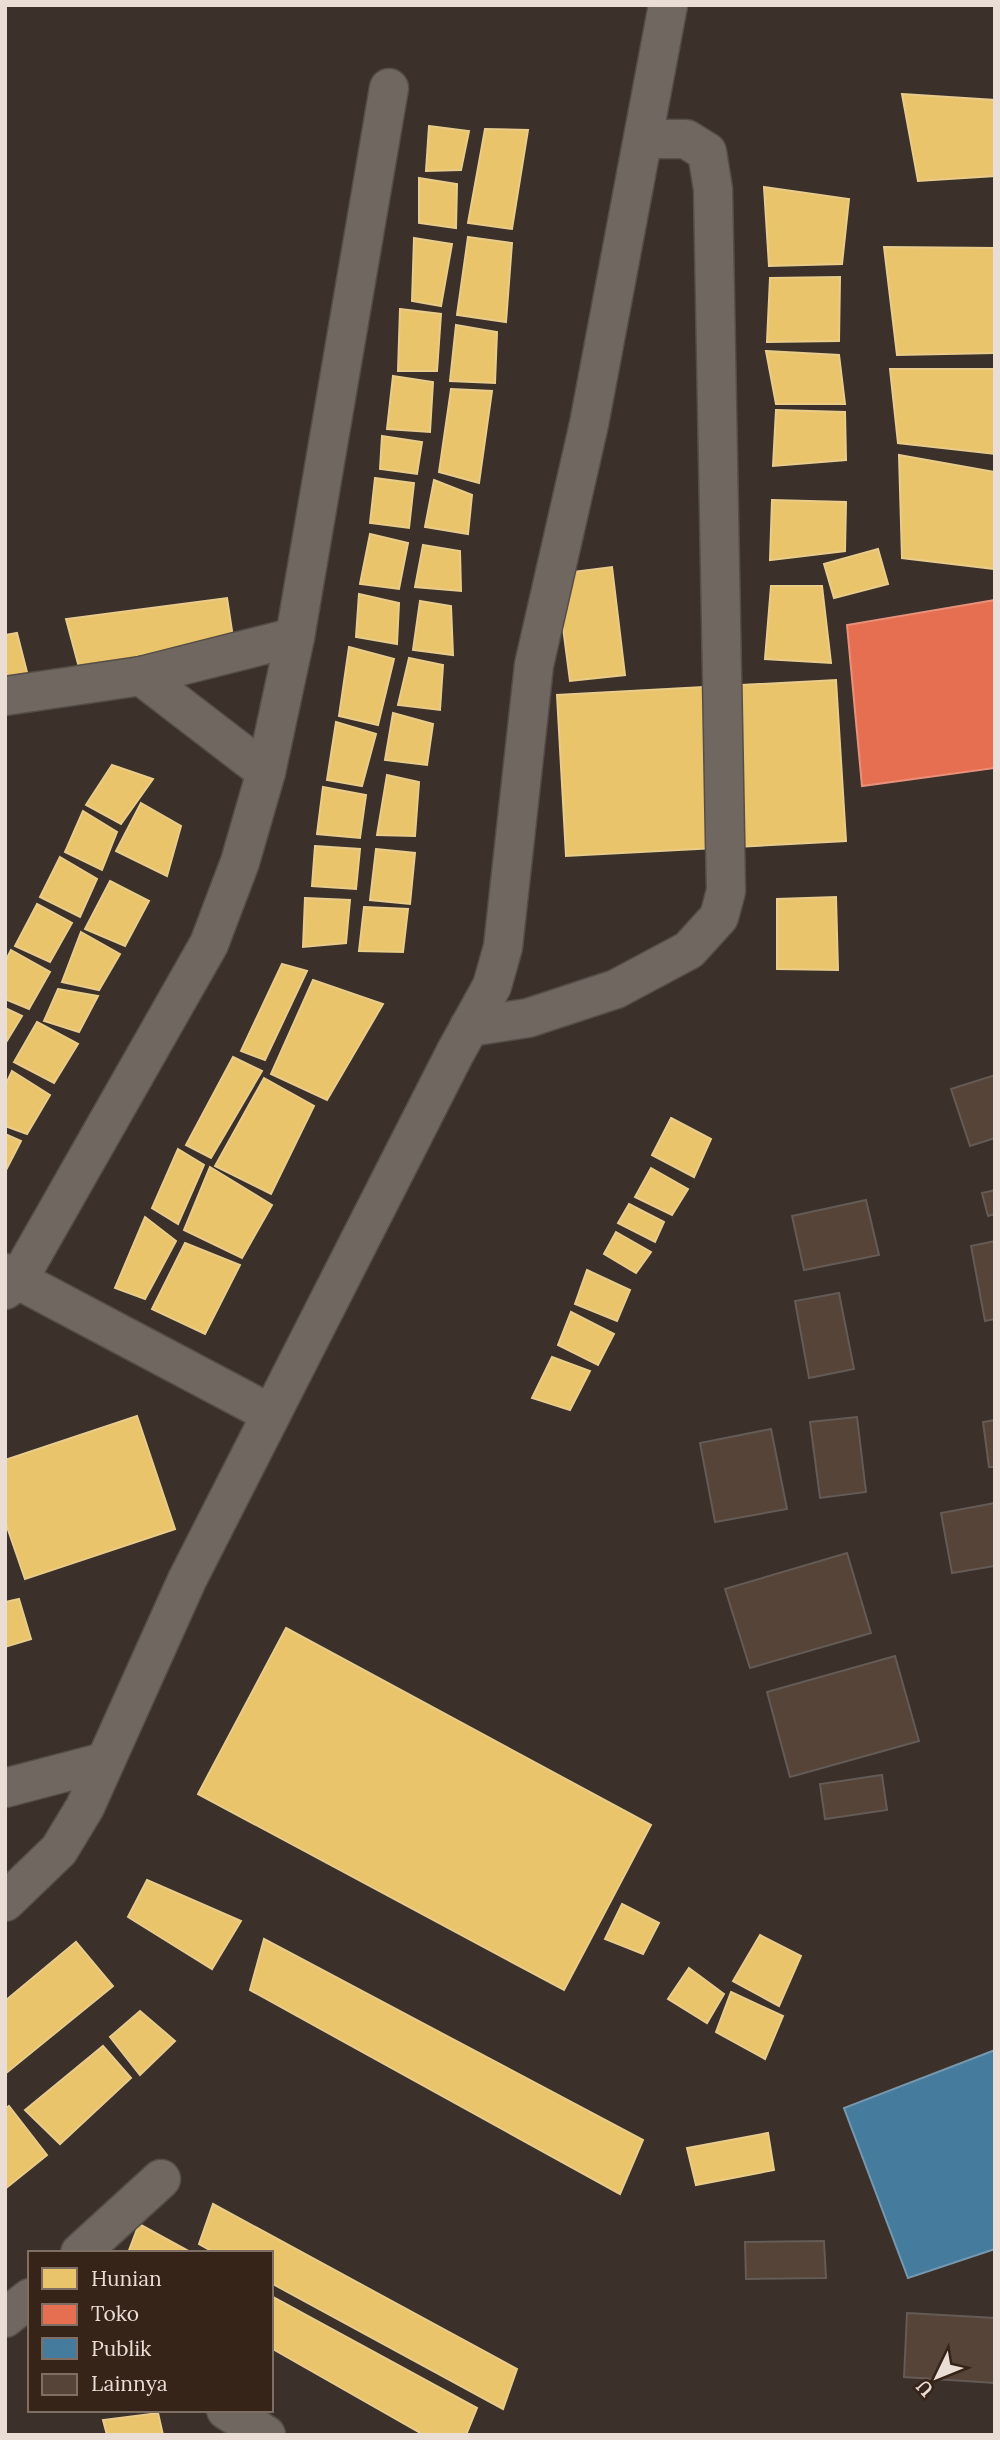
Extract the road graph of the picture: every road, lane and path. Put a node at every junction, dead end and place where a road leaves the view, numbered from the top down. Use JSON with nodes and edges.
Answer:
{"nodes":[{"id":1,"x":668,"y":5,"type":"edge"},
{"id":2,"x":389,"y":88,"type":"dead end"},
{"id":3,"x":643,"y":139,"type":"junction"},
{"id":4,"x":295,"y":637,"type":"junction"},
{"id":5,"x":141,"y":676,"type":"junction"},
{"id":6,"x":5,"y":696,"type":"edge"},
{"id":7,"x":266,"y":772,"type":"junction"},
{"id":8,"x":469,"y":1027,"type":"junction"},
{"id":9,"x":10,"y":1281,"type":"edge"},
{"id":10,"x":271,"y":1414,"type":"junction"},
{"id":11,"x":104,"y":1762,"type":"junction"},
{"id":12,"x":5,"y":1788,"type":"edge"},
{"id":13,"x":5,"y":1902,"type":"edge"},
{"id":14,"x":161,"y":2179,"type":"dead end"},
{"id":15,"x":82,"y":2251,"type":"edge"},
{"id":16,"x":28,"y":2300,"type":"edge"},
{"id":17,"x":5,"y":2318,"type":"edge"},
{"id":18,"x":229,"y":2412,"type":"edge"},
{"id":19,"x":266,"y":2435,"type":"edge"}],
"edges":[{"from":1,"to":3,"type":"street"},
{"from":2,"to":4,"type":"street"},
{"from":3,"to":8,"type":"street"},
{"from":3,"to":8,"type":"street"},
{"from":4,"to":5,"type":"street"},
{"from":4,"to":7,"type":"street"},
{"from":5,"to":6,"type":"street"},
{"from":5,"to":7,"type":"street"},
{"from":7,"to":9,"type":"street"},
{"from":8,"to":10,"type":"street"},
{"from":9,"to":10,"type":"street"},
{"from":10,"to":11,"type":"street"},
{"from":11,"to":12,"type":"street"},
{"from":11,"to":13,"type":"street"},
{"from":14,"to":15,"type":"street"},
{"from":16,"to":17,"type":"street"},
{"from":18,"to":19,"type":"street"}]}
